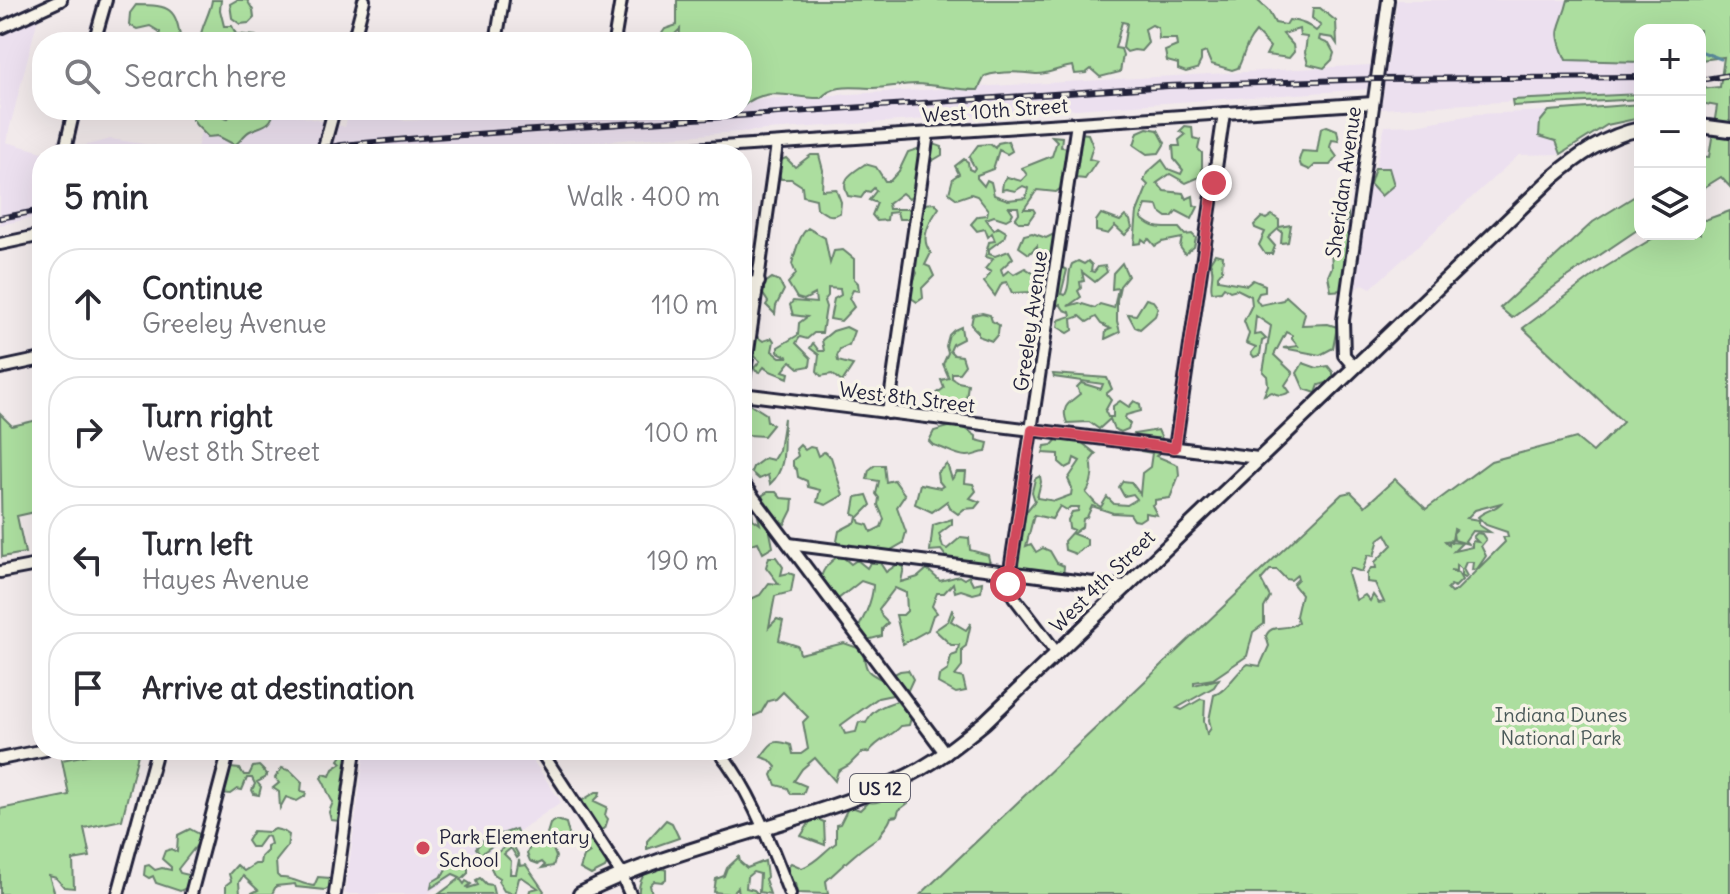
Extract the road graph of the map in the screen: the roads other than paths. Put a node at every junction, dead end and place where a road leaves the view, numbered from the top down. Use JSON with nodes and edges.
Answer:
{"nodes":[{"id":1,"x":61,"y":0,"type":"edge"},
{"id":2,"x":106,"y":0,"type":"edge"},
{"id":3,"x":364,"y":0,"type":"edge"},
{"id":4,"x":503,"y":0,"type":"edge"},
{"id":5,"x":621,"y":0,"type":"edge"},
{"id":6,"x":1388,"y":0,"type":"edge"},
{"id":7,"x":0,"y":28,"type":"edge"},
{"id":8,"x":97,"y":32,"type":"edge"},
{"id":9,"x":356,"y":32,"type":"edge"},
{"id":10,"x":498,"y":32,"type":"edge"},
{"id":11,"x":616,"y":32,"type":"edge"},
{"id":12,"x":1373,"y":103,"type":"junction"},
{"id":13,"x":1224,"y":113,"type":"junction"},
{"id":14,"x":72,"y":120,"type":"edge"},
{"id":15,"x":331,"y":120,"type":"edge"},
{"id":16,"x":1077,"y":123,"type":"junction"},
{"id":17,"x":1706,"y":127,"type":"edge"},
{"id":18,"x":1730,"y":130,"type":"edge"},
{"id":19,"x":1634,"y":131,"type":"edge"},
{"id":20,"x":928,"y":133,"type":"junction"},
{"id":21,"x":66,"y":144,"type":"edge"},
{"id":22,"x":325,"y":144,"type":"edge"},
{"id":23,"x":777,"y":144,"type":"junction"},
{"id":24,"x":752,"y":146,"type":"edge"},
{"id":25,"x":32,"y":237,"type":"edge"},
{"id":26,"x":0,"y":244,"type":"edge"},
{"id":27,"x":752,"y":282,"type":"edge"},
{"id":28,"x":759,"y":282,"type":"junction"},
{"id":29,"x":752,"y":328,"type":"edge"},
{"id":30,"x":32,"y":361,"type":"edge"},
{"id":31,"x":1354,"y":367,"type":"junction"},
{"id":32,"x":0,"y":368,"type":"edge"},
{"id":33,"x":752,"y":395,"type":"edge"},
{"id":34,"x":888,"y":413,"type":"junction"},
{"id":35,"x":1032,"y":430,"type":"junction"},
{"id":36,"x":1175,"y":448,"type":"junction"},
{"id":37,"x":1258,"y":458,"type":"junction"},
{"id":38,"x":752,"y":495,"type":"edge"},
{"id":39,"x":789,"y":544,"type":"junction"},
{"id":40,"x":32,"y":566,"type":"edge"},
{"id":41,"x":0,"y":572,"type":"edge"},
{"id":42,"x":1010,"y":574,"type":"junction"},
{"id":43,"x":1124,"y":587,"type":"junction"},
{"id":44,"x":1056,"y":652,"type":"junction"},
{"id":45,"x":32,"y":753,"type":"edge"},
{"id":46,"x":946,"y":754,"type":"junction"},
{"id":47,"x":0,"y":759,"type":"edge"},
{"id":48,"x":154,"y":760,"type":"edge"},
{"id":49,"x":226,"y":760,"type":"edge"},
{"id":50,"x":354,"y":760,"type":"edge"},
{"id":51,"x":547,"y":760,"type":"edge"},
{"id":52,"x":725,"y":760,"type":"edge"},
{"id":53,"x":764,"y":829,"type":"junction"},
{"id":54,"x":621,"y":873,"type":"junction"},
{"id":55,"x":118,"y":894,"type":"edge"},
{"id":56,"x":191,"y":894,"type":"edge"},
{"id":57,"x":335,"y":894,"type":"edge"},
{"id":58,"x":580,"y":894,"type":"edge"},
{"id":59,"x":630,"y":894,"type":"edge"},
{"id":60,"x":790,"y":894,"type":"edge"}],
"edges":[{"from":1,"to":7,"type":"street"},
{"from":2,"to":8,"type":"street"},
{"from":3,"to":9,"type":"street"},
{"from":4,"to":10,"type":"street"},
{"from":5,"to":11,"type":"street"},
{"from":6,"to":12,"type":"street","name":"Sheridan Avenue"},
{"from":12,"to":13,"type":"street","name":"West 10th Street"},
{"from":12,"to":31,"type":"street","name":"Sheridan Avenue"},
{"from":13,"to":16,"type":"street","name":"West 10th Street"},
{"from":13,"to":36,"type":"street"},
{"from":14,"to":21,"type":"street"},
{"from":15,"to":22,"type":"street"},
{"from":16,"to":20,"type":"street","name":"West 10th Street"},
{"from":16,"to":35,"type":"street","name":"Greeley Avenue"},
{"from":17,"to":18,"type":"main road"},
{"from":19,"to":31,"type":"main road","name":"West 4th Street","number":"US 12"},
{"from":20,"to":23,"type":"street","name":"West 10th Street"},
{"from":20,"to":34,"type":"street"},
{"from":23,"to":24,"type":"street","name":"West 10th Street"},
{"from":23,"to":28,"type":"street"},
{"from":25,"to":26,"type":"street"},
{"from":27,"to":28,"type":"street"},
{"from":28,"to":29,"type":"street"},
{"from":30,"to":32,"type":"street"},
{"from":31,"to":37,"type":"main road","name":"West 4th Street","number":"US 12"},
{"from":33,"to":34,"type":"street","name":"West 8th Street"},
{"from":34,"to":35,"type":"street","name":"West 8th Street"},
{"from":35,"to":36,"type":"street","name":"West 8th Street"},
{"from":35,"to":42,"type":"street","name":"Greeley Avenue"},
{"from":36,"to":37,"type":"street","name":"West 8th Street"},
{"from":37,"to":43,"type":"main road","name":"West 4th Street","number":"US 12"},
{"from":38,"to":39,"type":"street"},
{"from":39,"to":42,"type":"street"},
{"from":39,"to":46,"type":"street"},
{"from":40,"to":41,"type":"street"},
{"from":42,"to":43,"type":"street"},
{"from":42,"to":44,"type":"street","name":"Greeley Avenue"},
{"from":43,"to":44,"type":"main road","name":"West 4th Street","number":"US 12"},
{"from":44,"to":46,"type":"main road","name":"West 4th Street","number":"US 12"},
{"from":45,"to":47,"type":"street"},
{"from":46,"to":53,"type":"main road","name":"West 4th Street","number":"US 12"},
{"from":48,"to":55,"type":"street"},
{"from":49,"to":56,"type":"street"},
{"from":50,"to":57,"type":"street"},
{"from":51,"to":54,"type":"street"},
{"from":52,"to":53,"type":"street"},
{"from":53,"to":54,"type":"main road","name":"West 4th Street","number":"US 12"},
{"from":53,"to":60,"type":"street"},
{"from":54,"to":58,"type":"main road","name":"West 4th Street","number":"US 12"},
{"from":54,"to":59,"type":"street"}]}
